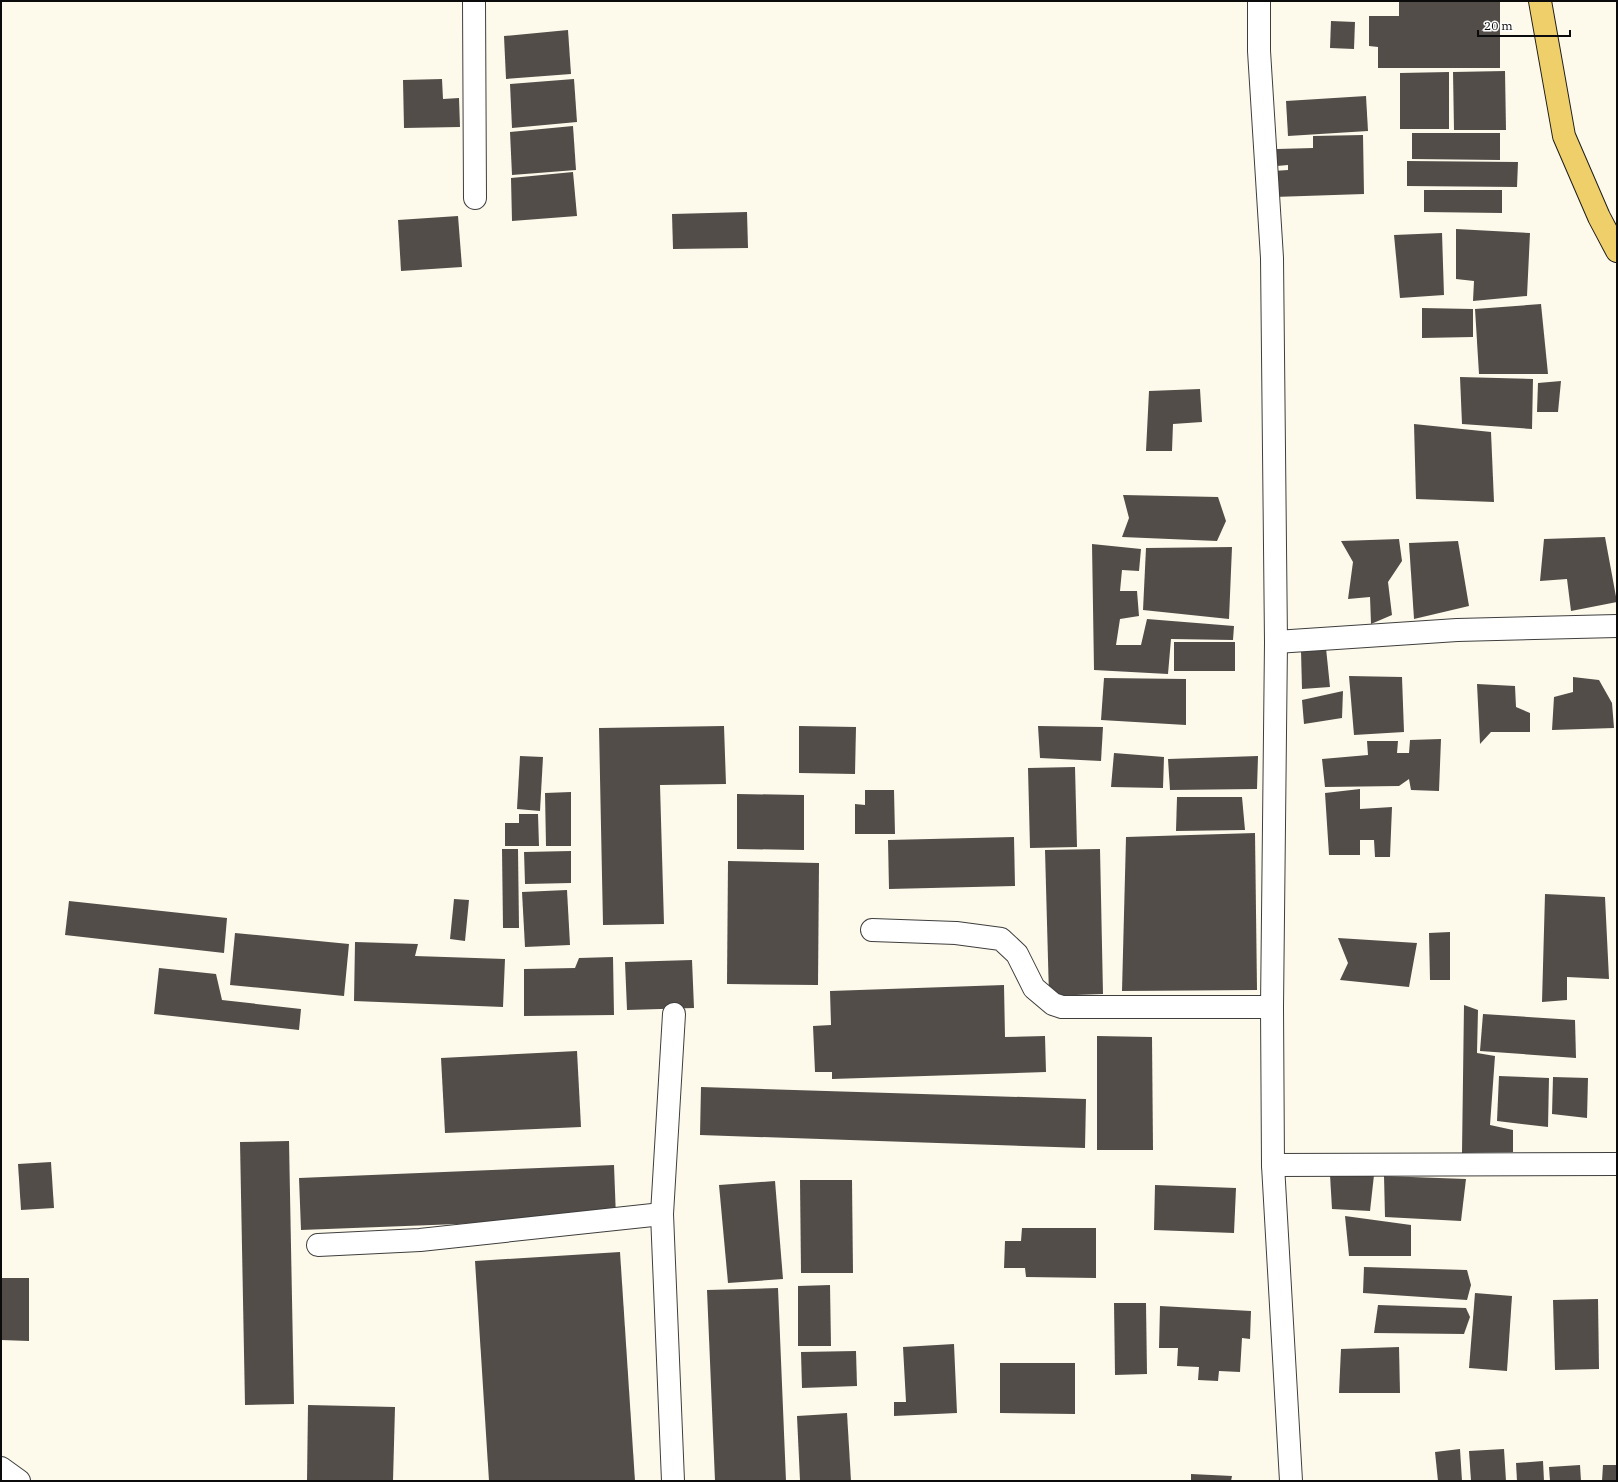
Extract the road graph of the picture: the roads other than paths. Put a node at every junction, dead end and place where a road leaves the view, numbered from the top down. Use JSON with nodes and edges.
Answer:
{"nodes":[{"id":1,"x":474,"y":1,"type":"edge"},
{"id":2,"x":1259,"y":1,"type":"edge"},
{"id":3,"x":1540,"y":1,"type":"edge"},
{"id":4,"x":474,"y":198,"type":"dead end"},
{"id":5,"x":1617,"y":251,"type":"edge"},
{"id":6,"x":1617,"y":626,"type":"edge"},
{"id":7,"x":1276,"y":642,"type":"junction"},
{"id":8,"x":872,"y":930,"type":"dead end"},
{"id":9,"x":1272,"y":1008,"type":"junction"},
{"id":10,"x":674,"y":1014,"type":"dead end"},
{"id":11,"x":1617,"y":1164,"type":"edge"},
{"id":12,"x":1273,"y":1165,"type":"junction"},
{"id":13,"x":662,"y":1214,"type":"junction"},
{"id":14,"x":318,"y":1245,"type":"dead end"},
{"id":15,"x":1,"y":1468,"type":"edge"},
{"id":16,"x":19,"y":1481,"type":"edge"},
{"id":17,"x":673,"y":1481,"type":"edge"},
{"id":18,"x":1291,"y":1481,"type":"edge"}],
"edges":[{"from":1,"to":4,"type":"street"},
{"from":2,"to":7,"type":"street"},
{"from":3,"to":5,"type":"main road"},
{"from":6,"to":7,"type":"street"},
{"from":7,"to":9,"type":"street"},
{"from":8,"to":9,"type":"street"},
{"from":9,"to":12,"type":"street"},
{"from":10,"to":13,"type":"street"},
{"from":11,"to":12,"type":"street"},
{"from":12,"to":18,"type":"street"},
{"from":13,"to":14,"type":"street"},
{"from":13,"to":17,"type":"street"},
{"from":15,"to":16,"type":"street"}]}
